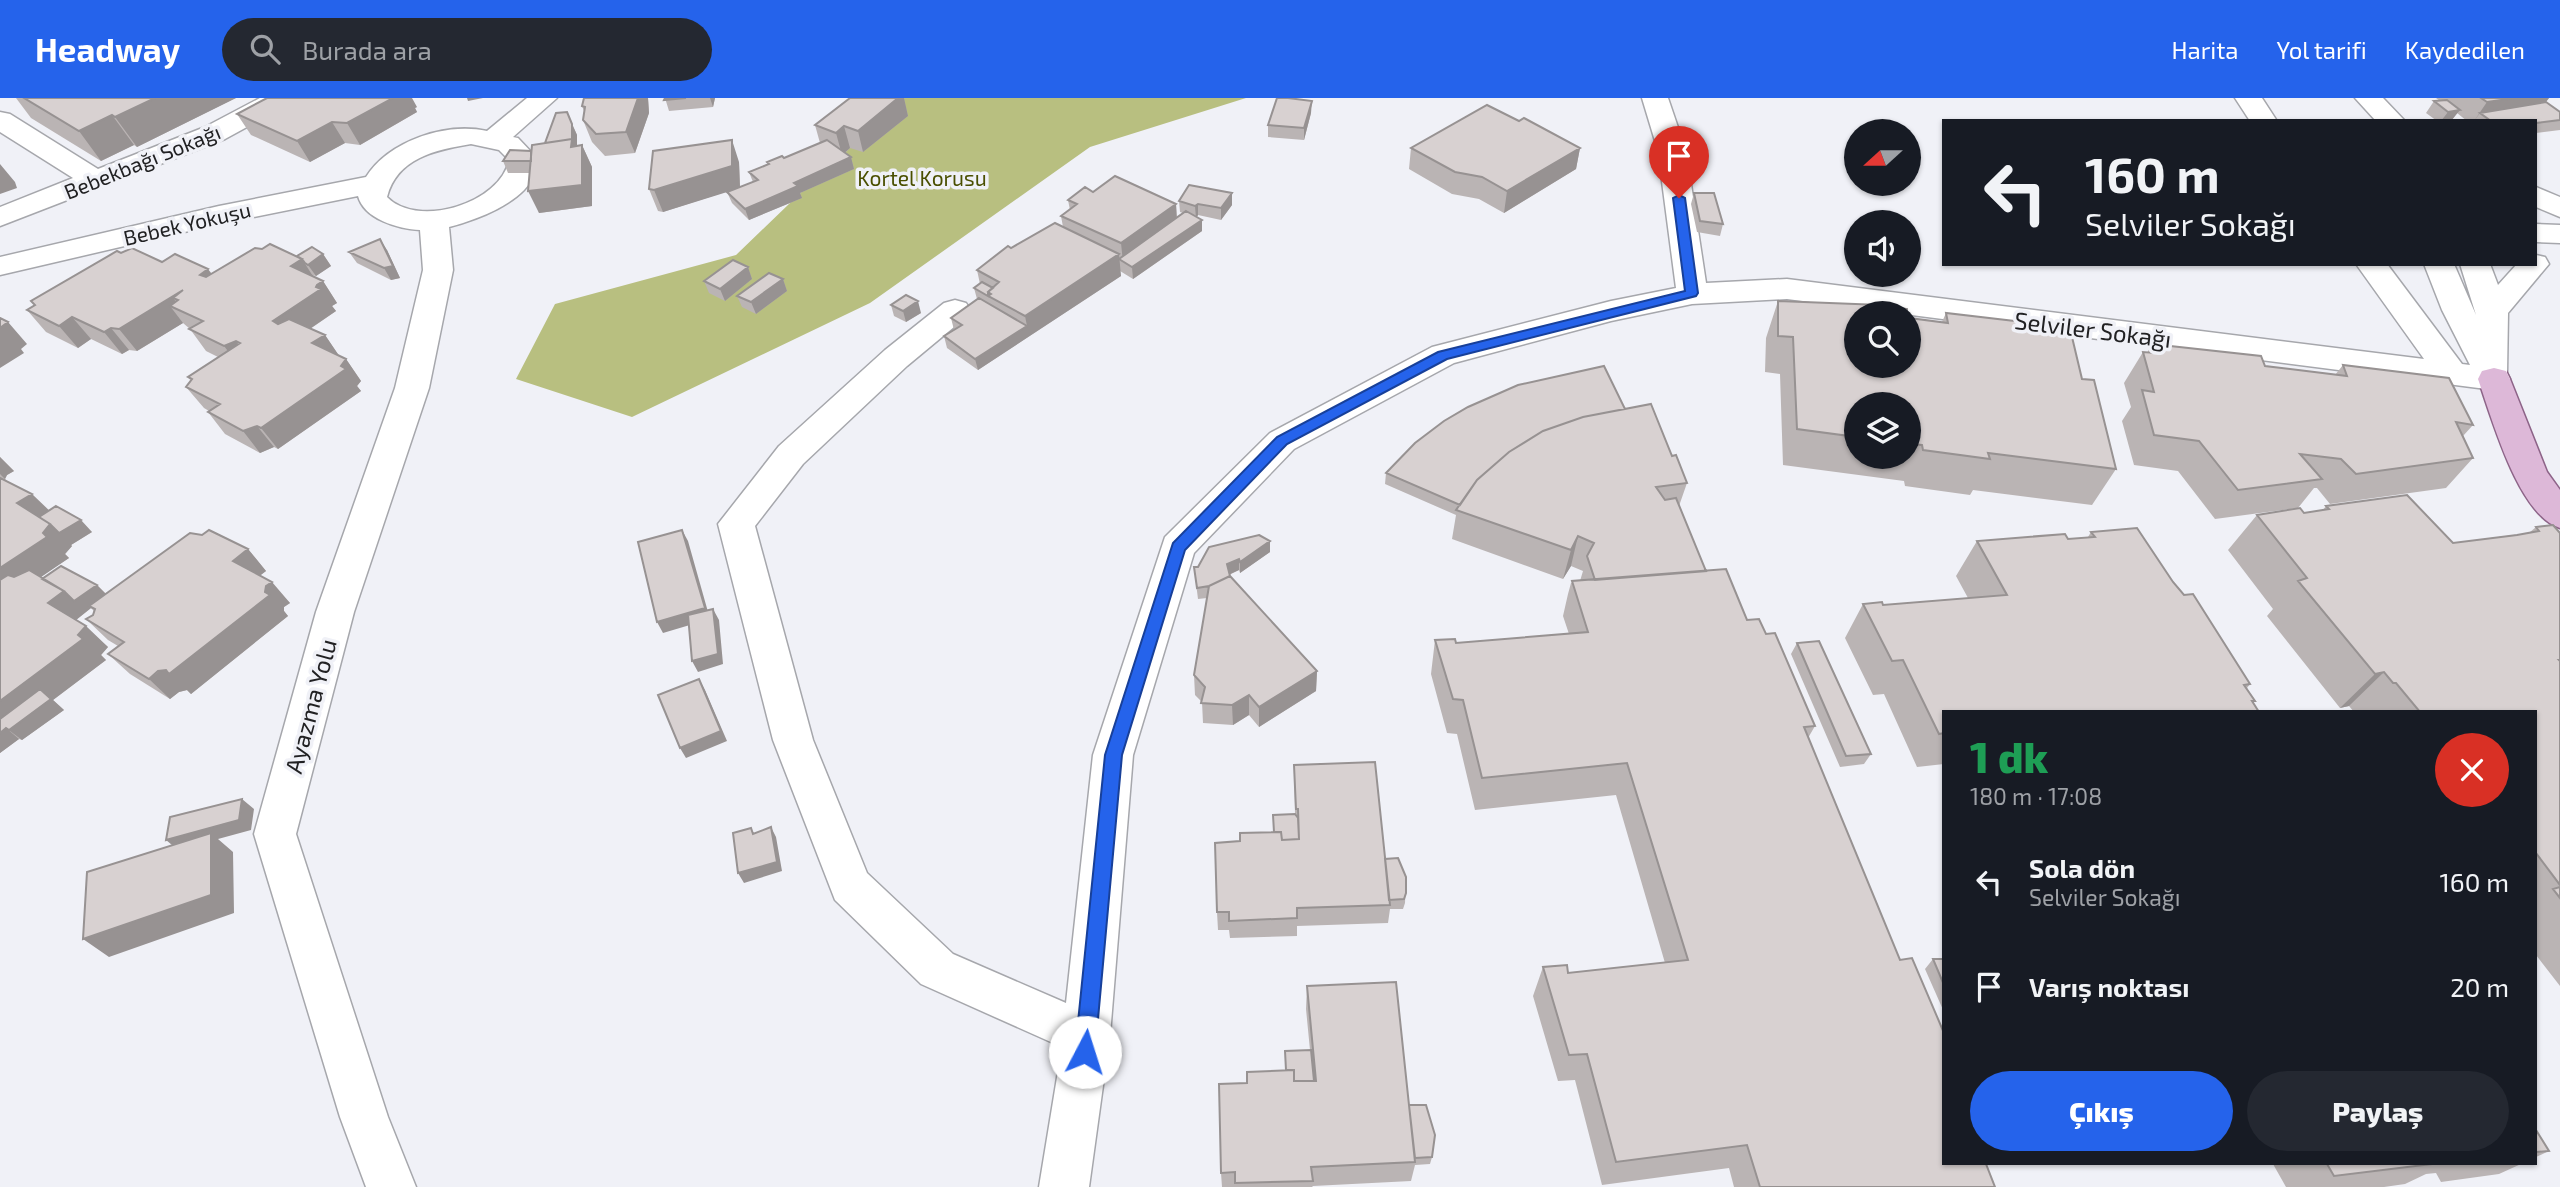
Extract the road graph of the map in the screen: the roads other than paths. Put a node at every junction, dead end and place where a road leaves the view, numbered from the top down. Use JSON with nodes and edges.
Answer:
{"nodes":[{"id":1,"x":280,"y":98,"type":"edge"},
{"id":2,"x":544,"y":98,"type":"edge"},
{"id":3,"x":1655,"y":98,"type":"edge"},
{"id":4,"x":2248,"y":98,"type":"edge"},
{"id":5,"x":2366,"y":98,"type":"edge"},
{"id":6,"x":2263,"y":119,"type":"edge"},
{"id":7,"x":2373,"y":119,"type":"edge"},
{"id":8,"x":2390,"y":119,"type":"edge"},
{"id":9,"x":0,"y":120,"type":"edge"},
{"id":10,"x":495,"y":138,"type":"junction"},
{"id":11,"x":96,"y":180,"type":"junction"},
{"id":12,"x":374,"y":184,"type":"junction"},
{"id":13,"x":0,"y":217,"type":"edge"},
{"id":14,"x":434,"y":220,"type":"junction"},
{"id":15,"x":2537,"y":233,"type":"edge"},
{"id":16,"x":2560,"y":233,"type":"edge"},
{"id":17,"x":2560,"y":253,"type":"edge"},
{"id":18,"x":2537,"y":263,"type":"edge"},
{"id":19,"x":0,"y":266,"type":"edge"},
{"id":20,"x":2372,"y":266,"type":"edge"},
{"id":21,"x":2440,"y":266,"type":"edge"},
{"id":22,"x":2476,"y":266,"type":"edge"},
{"id":23,"x":2533,"y":266,"type":"edge"},
{"id":24,"x":1692,"y":293,"type":"junction"},
{"id":25,"x":955,"y":310,"type":"dead end"},
{"id":26,"x":2492,"y":311,"type":"junction"},
{"id":27,"x":2453,"y":375,"type":"junction"},
{"id":28,"x":2494,"y":380,"type":"junction"},
{"id":29,"x":2560,"y":515,"type":"edge"},
{"id":30,"x":1087,"y":1035,"type":"junction"},
{"id":31,"x":391,"y":1187,"type":"edge"},
{"id":32,"x":1065,"y":1187,"type":"edge"}],
"edges":[{"from":1,"to":11,"type":"street","name":"Bebekbağı Sokağı"},
{"from":2,"to":10,"type":"street"},
{"from":3,"to":24,"type":"street"},
{"from":4,"to":6,"type":"street"},
{"from":5,"to":7,"type":"street"},
{"from":5,"to":8,"type":"street"},
{"from":9,"to":11,"type":"street"},
{"from":10,"to":12,"type":"street"},
{"from":10,"to":14,"type":"street"},
{"from":11,"to":13,"type":"street","name":"Bebekbağı Sokağı"},
{"from":12,"to":14,"type":"street"},
{"from":12,"to":19,"type":"street","name":"Bebek Yokuşu"},
{"from":14,"to":31,"type":"street","name":"Ayazma Yolu"},
{"from":15,"to":16,"type":"street"},
{"from":17,"to":18,"type":"street"},
{"from":20,"to":27,"type":"street"},
{"from":21,"to":28,"type":"street"},
{"from":22,"to":26,"type":"street"},
{"from":23,"to":26,"type":"street"},
{"from":24,"to":27,"type":"street","name":"Selviler Sokağı"},
{"from":24,"to":30,"type":"street","name":"Selviler Sokağı"},
{"from":25,"to":30,"type":"street"},
{"from":26,"to":28,"type":"street"},
{"from":27,"to":28,"type":"street","name":"Selviler Sokağı"},
{"from":28,"to":29,"type":"main road"},
{"from":30,"to":32,"type":"street","name":"Selviler Sokağı"}]}
